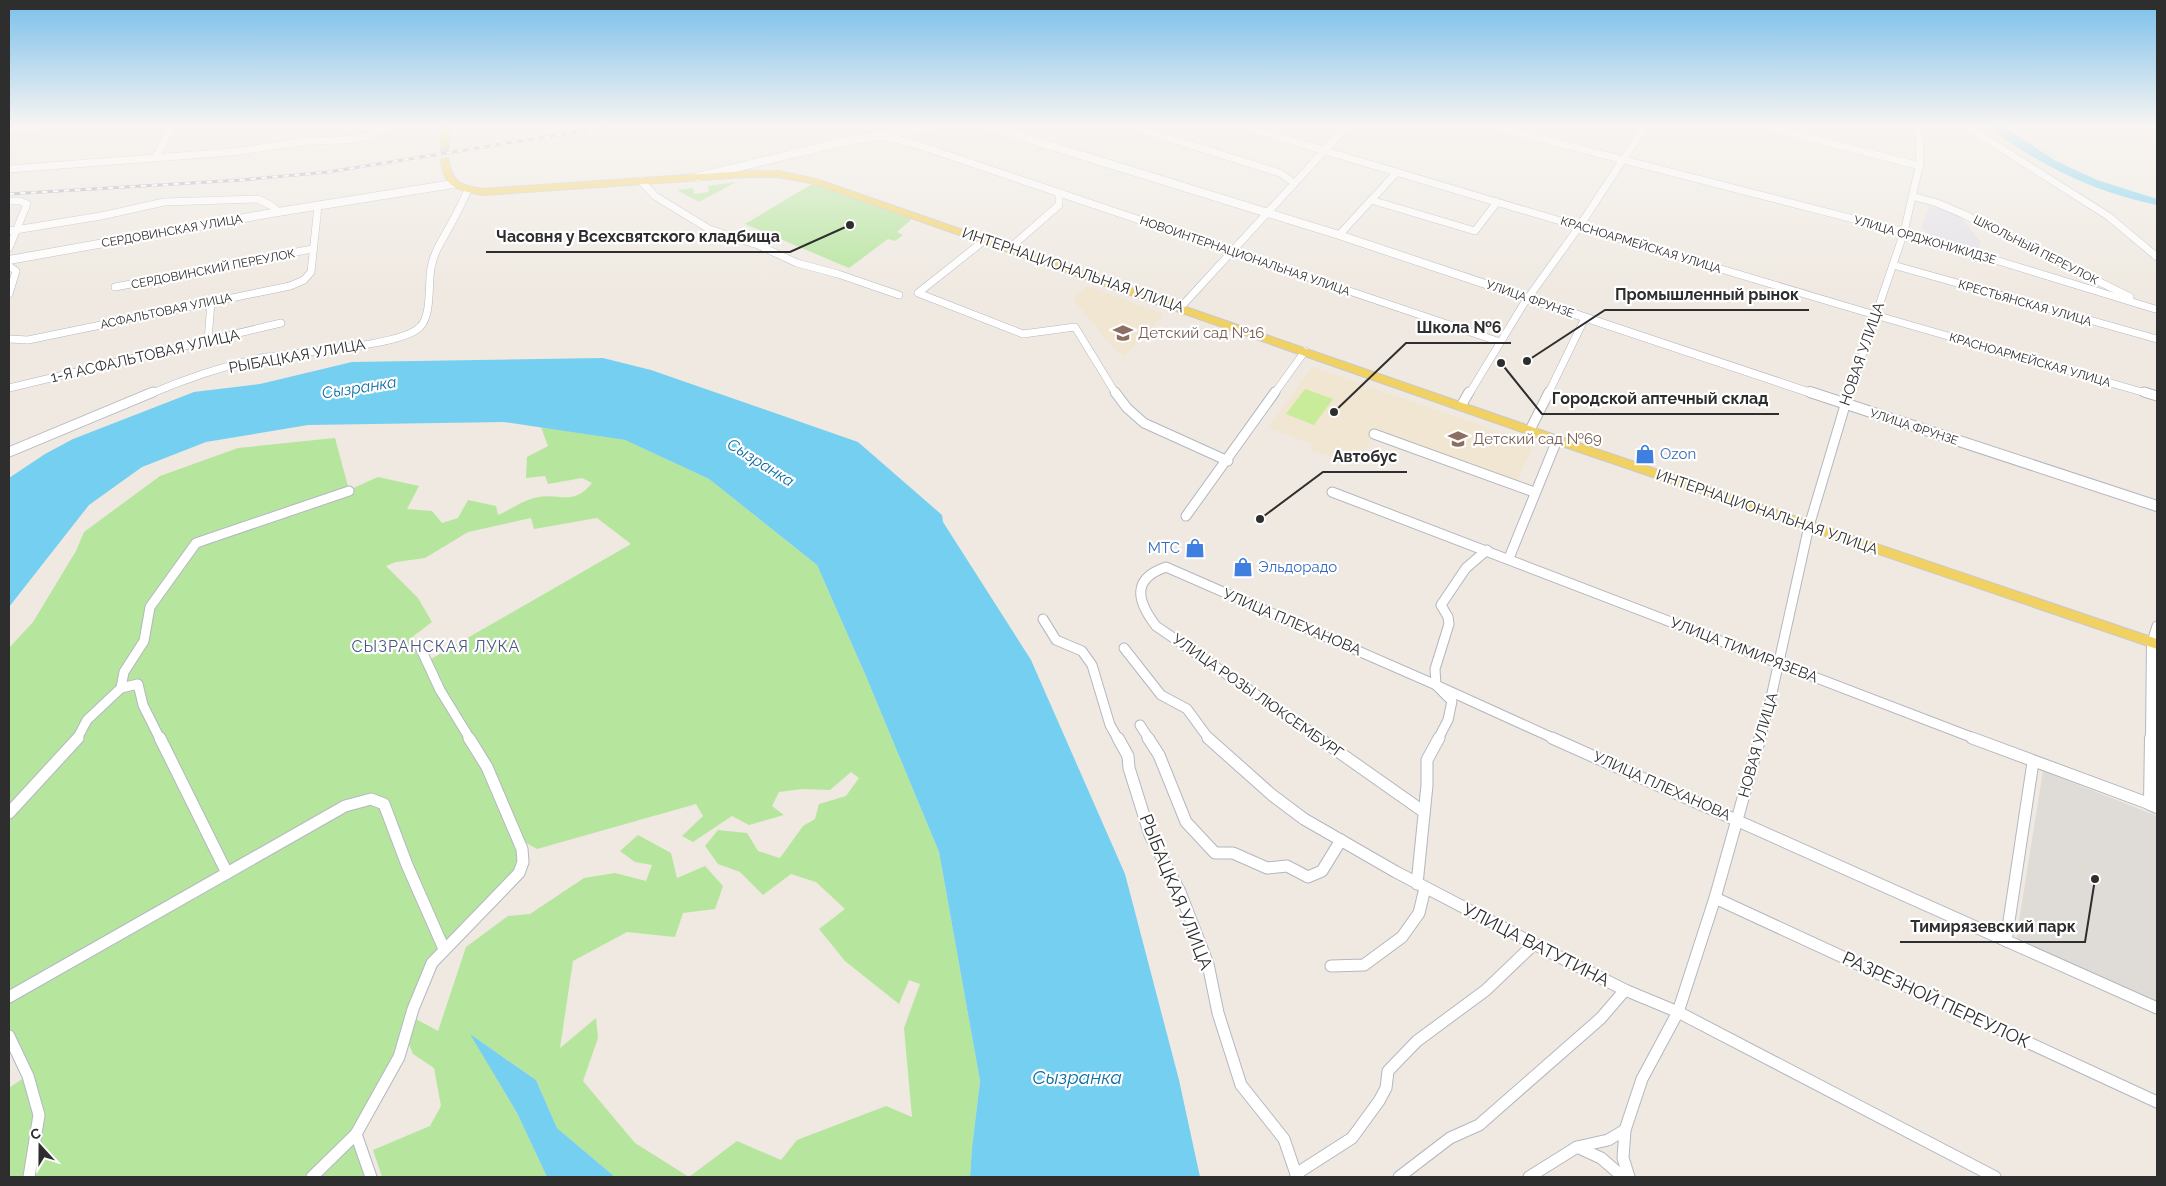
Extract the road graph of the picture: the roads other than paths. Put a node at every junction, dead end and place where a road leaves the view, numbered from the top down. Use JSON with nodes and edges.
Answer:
{"nodes":[{"id":1,"x":451,"y":181,"type":"edge"},
{"id":2,"x":649,"y":181,"type":"edge"},
{"id":3,"x":814,"y":181,"type":"edge"},
{"id":4,"x":1025,"y":181,"type":"edge"},
{"id":5,"x":1166,"y":181,"type":"edge"},
{"id":6,"x":1389,"y":181,"type":"edge"},
{"id":7,"x":1428,"y":181,"type":"edge"},
{"id":8,"x":1609,"y":181,"type":"edge"},
{"id":9,"x":1704,"y":181,"type":"edge"},
{"id":10,"x":1916,"y":181,"type":"edge"},
{"id":11,"x":2053,"y":181,"type":"edge"},
{"id":12,"x":642,"y":182,"type":"junction"},
{"id":13,"x":1294,"y":183,"type":"edge"},
{"id":14,"x":453,"y":184,"type":"junction"},
{"id":15,"x":468,"y":190,"type":"junction"},
{"id":16,"x":1059,"y":193,"type":"junction"},
{"id":17,"x":1912,"y":196,"type":"junction"},
{"id":18,"x":1372,"y":200,"type":"junction"},
{"id":19,"x":9,"y":201,"type":"edge"},
{"id":20,"x":1497,"y":202,"type":"junction"},
{"id":21,"x":27,"y":204,"type":"joint"},
{"id":22,"x":318,"y":206,"type":"junction"},
{"id":23,"x":278,"y":212,"type":"junction"},
{"id":24,"x":1268,"y":213,"type":"junction"},
{"id":25,"x":1579,"y":227,"type":"junction"},
{"id":26,"x":12,"y":230,"type":"edge"},
{"id":27,"x":1904,"y":232,"type":"junction"},
{"id":28,"x":1339,"y":235,"type":"junction"},
{"id":29,"x":986,"y":239,"type":"junction"},
{"id":30,"x":9,"y":248,"type":"edge"},
{"id":31,"x":1011,"y":248,"type":"junction"},
{"id":32,"x":312,"y":249,"type":"junction"},
{"id":33,"x":1232,"y":251,"type":"junction"},
{"id":34,"x":2157,"y":258,"type":"edge"},
{"id":35,"x":9,"y":260,"type":"edge"},
{"id":36,"x":1893,"y":265,"type":"junction"},
{"id":37,"x":9,"y":266,"type":"edge"},
{"id":38,"x":115,"y":288,"type":"dead end"},
{"id":39,"x":9,"y":294,"type":"edge"},
{"id":40,"x":900,"y":294,"type":"dead end"},
{"id":41,"x":1529,"y":299,"type":"junction"},
{"id":42,"x":211,"y":302,"type":"junction"},
{"id":43,"x":1181,"y":307,"type":"junction"},
{"id":44,"x":2156,"y":310,"type":"edge"},
{"id":45,"x":1875,"y":315,"type":"junction"},
{"id":46,"x":1585,"y":318,"type":"junction"},
{"id":47,"x":281,"y":323,"type":"dead end"},
{"id":48,"x":9,"y":339,"type":"edge"},
{"id":49,"x":2157,"y":339,"type":"edge"},
{"id":50,"x":208,"y":341,"type":"junction"},
{"id":51,"x":1500,"y":342,"type":"junction"},
{"id":52,"x":1305,"y":351,"type":"junction"},
{"id":53,"x":9,"y":388,"type":"edge"},
{"id":54,"x":2157,"y":396,"type":"edge"},
{"id":55,"x":1845,"y":404,"type":"junction"},
{"id":56,"x":1461,"y":406,"type":"junction"},
{"id":57,"x":1530,"y":430,"type":"junction"},
{"id":58,"x":1374,"y":434,"type":"dead end"},
{"id":59,"x":1557,"y":440,"type":"junction"},
{"id":60,"x":9,"y":452,"type":"edge"},
{"id":61,"x":1228,"y":461,"type":"junction"},
{"id":62,"x":349,"y":490,"type":"dead end"},
{"id":63,"x":1332,"y":492,"type":"dead end"},
{"id":64,"x":1534,"y":492,"type":"junction"},
{"id":65,"x":2157,"y":506,"type":"edge"},
{"id":66,"x":1186,"y":516,"type":"dead end"},
{"id":67,"x":1809,"y":526,"type":"junction"},
{"id":68,"x":1487,"y":550,"type":"junction"},
{"id":69,"x":1509,"y":558,"type":"junction"},
{"id":70,"x":1166,"y":567,"type":"joint"},
{"id":71,"x":1043,"y":619,"type":"dead end"},
{"id":72,"x":2157,"y":626,"type":"edge"},
{"id":73,"x":2155,"y":643,"type":"edge"},
{"id":74,"x":420,"y":647,"type":"dead end"},
{"id":75,"x":1124,"y":648,"type":"dead end"},
{"id":76,"x":1779,"y":664,"type":"junction"},
{"id":77,"x":1436,"y":684,"type":"junction"},
{"id":78,"x":121,"y":688,"type":"junction"},
{"id":79,"x":1140,"y":725,"type":"dead end"},
{"id":80,"x":2033,"y":762,"type":"junction"},
{"id":81,"x":2154,"y":806,"type":"edge"},
{"id":82,"x":9,"y":812,"type":"edge"},
{"id":83,"x":1424,"y":812,"type":"junction"},
{"id":84,"x":1737,"y":819,"type":"junction"},
{"id":85,"x":1341,"y":840,"type":"junction"},
{"id":86,"x":227,"y":873,"type":"junction"},
{"id":87,"x":1421,"y":886,"type":"junction"},
{"id":88,"x":1715,"y":898,"type":"junction"},
{"id":89,"x":2006,"y":941,"type":"junction"},
{"id":90,"x":1534,"y":944,"type":"junction"},
{"id":91,"x":444,"y":949,"type":"junction"},
{"id":92,"x":1331,"y":966,"type":"dead end"},
{"id":93,"x":1625,"y":990,"type":"junction"},
{"id":94,"x":9,"y":997,"type":"edge"},
{"id":95,"x":2157,"y":1008,"type":"edge"},
{"id":96,"x":1678,"y":1012,"type":"junction"},
{"id":97,"x":9,"y":1036,"type":"edge"},
{"id":98,"x":2157,"y":1102,"type":"edge"},
{"id":99,"x":1625,"y":1130,"type":"junction"},
{"id":100,"x":356,"y":1134,"type":"junction"},
{"id":101,"x":1577,"y":1147,"type":"junction"},
{"id":102,"x":1296,"y":1175,"type":"edge"},
{"id":103,"x":28,"y":1177,"type":"edge"},
{"id":104,"x":312,"y":1177,"type":"edge"},
{"id":105,"x":371,"y":1177,"type":"edge"},
{"id":106,"x":1399,"y":1177,"type":"edge"},
{"id":107,"x":1529,"y":1177,"type":"edge"},
{"id":108,"x":1623,"y":1177,"type":"edge"},
{"id":109,"x":1629,"y":1177,"type":"edge"},
{"id":110,"x":1995,"y":1177,"type":"edge"}],
"edges":[{"from":1,"to":14,"type":"main road"},
{"from":2,"to":12,"type":"main road","name":"ИНТЕРНАЦИОНАЛЬНАЯ УЛИЦА"},
{"from":3,"to":29,"type":"main road","name":"ИНТЕРНАЦИОНАЛЬНАЯ УЛИЦА"},
{"from":4,"to":16,"type":"street","name":"НОВОИНТЕРНАЦИОНАЛЬНАЯ УЛИЦА"},
{"from":5,"to":24,"type":"street","name":"УЛИЦА ФРУНЗЕ"},
{"from":6,"to":18,"type":"street"},
{"from":7,"to":20,"type":"street","name":"КРАСНОАРМЕЙСКАЯ УЛИЦА"},
{"from":8,"to":25,"type":"street"},
{"from":9,"to":27,"type":"street","name":"УЛИЦА ОРДЖОНИКИДЗЕ"},
{"from":10,"to":17,"type":"street","name":"НОВАЯ УЛИЦА"},
{"from":11,"to":34,"type":"street"},
{"from":12,"to":15,"type":"main road","name":"ИНТЕРНАЦИОНАЛЬНАЯ УЛИЦА"},
{"from":12,"to":40,"type":"street"},
{"from":13,"to":24,"type":"street"},
{"from":14,"to":15,"type":"main road","name":"ИНТЕРНАЦИОНАЛЬНАЯ УЛИЦА"},
{"from":14,"to":22,"type":"street","name":"СЕРДОВИНСКАЯ УЛИЦА"},
{"from":15,"to":60,"type":"street","name":"РЫБАЦКАЯ УЛИЦА"},
{"from":16,"to":31,"type":"street"},
{"from":16,"to":33,"type":"street","name":"НОВОИНТЕРНАЦИОНАЛЬНАЯ УЛИЦА"},
{"from":17,"to":27,"type":"street","name":"НОВАЯ УЛИЦА"},
{"from":17,"to":44,"type":"street","name":"ШКОЛЬНЫЙ ПЕРЕУЛОК"},
{"from":18,"to":20,"type":"street"},
{"from":18,"to":28,"type":"street"},
{"from":19,"to":21,"type":"street"},
{"from":20,"to":25,"type":"street","name":"КРАСНОАРМЕЙСКАЯ УЛИЦА"},
{"from":21,"to":26,"type":"street"},
{"from":22,"to":23,"type":"street","name":"СЕРДОВИНСКАЯ УЛИЦА"},
{"from":22,"to":32,"type":"street"},
{"from":23,"to":26,"type":"street"},
{"from":23,"to":35,"type":"street","name":"СЕРДОВИНСКАЯ УЛИЦА"},
{"from":24,"to":28,"type":"street","name":"УЛИЦА ФРУНЗЕ"},
{"from":24,"to":33,"type":"street"},
{"from":25,"to":41,"type":"street"},
{"from":25,"to":45,"type":"street","name":"КРАСНОАРМЕЙСКАЯ УЛИЦА"},
{"from":26,"to":30,"type":"street"},
{"from":27,"to":36,"type":"street","name":"НОВАЯ УЛИЦА"},
{"from":27,"to":44,"type":"street","name":"УЛИЦА ОРДЖОНИКИДЗЕ"},
{"from":28,"to":41,"type":"street","name":"УЛИЦА ФРУНЗЕ"},
{"from":29,"to":31,"type":"main road","name":"ИНТЕРНАЦИОНАЛЬНАЯ УЛИЦА"},
{"from":29,"to":61,"type":"street"},
{"from":31,"to":43,"type":"main road","name":"ИНТЕРНАЦИОНАЛЬНАЯ УЛИЦА"},
{"from":32,"to":38,"type":"street","name":"СЕРДОВИНСКИЙ ПЕРЕУЛОК"},
{"from":32,"to":42,"type":"street","name":"АСФАЛЬТОВАЯ УЛИЦА"},
{"from":33,"to":43,"type":"street"},
{"from":33,"to":51,"type":"street","name":"НОВОИНТЕРНАЦИОНАЛЬНАЯ УЛИЦА"},
{"from":36,"to":45,"type":"street","name":"НОВАЯ УЛИЦА"},
{"from":36,"to":49,"type":"street","name":"КРЕСТЬЯНСКАЯ УЛИЦА"},
{"from":37,"to":39,"type":"street"},
{"from":41,"to":46,"type":"street","name":"УЛИЦА ФРУНЗЕ"},
{"from":41,"to":51,"type":"street"},
{"from":42,"to":48,"type":"street","name":"АСФАЛЬТОВАЯ УЛИЦА"},
{"from":42,"to":50,"type":"street"},
{"from":43,"to":52,"type":"main road","name":"ИНТЕРНАЦИОНАЛЬНАЯ УЛИЦА"},
{"from":45,"to":54,"type":"street","name":"КРАСНОАРМЕЙСКАЯ УЛИЦА"},
{"from":45,"to":55,"type":"street","name":"НОВАЯ УЛИЦА"},
{"from":46,"to":55,"type":"street","name":"УЛИЦА ФРУНЗЕ"},
{"from":46,"to":57,"type":"street"},
{"from":47,"to":50,"type":"street","name":"1-Я АСФАЛЬТОВАЯ УЛИЦА"},
{"from":50,"to":53,"type":"street","name":"1-Я АСФАЛЬТОВАЯ УЛИЦА"},
{"from":51,"to":56,"type":"street"},
{"from":52,"to":56,"type":"main road","name":"ИНТЕРНАЦИОНАЛЬНАЯ УЛИЦА"},
{"from":52,"to":61,"type":"street"},
{"from":55,"to":65,"type":"street","name":"УЛИЦА ФРУНЗЕ"},
{"from":55,"to":67,"type":"street","name":"НОВАЯ УЛИЦА"},
{"from":56,"to":57,"type":"main road","name":"ИНТЕРНАЦИОНАЛЬНАЯ УЛИЦА"},
{"from":57,"to":59,"type":"main road","name":"ИНТЕРНАЦИОНАЛЬНАЯ УЛИЦА"},
{"from":58,"to":64,"type":"street"},
{"from":59,"to":64,"type":"street"},
{"from":59,"to":67,"type":"main road","name":"ИНТЕРНАЦИОНАЛЬНАЯ УЛИЦА"},
{"from":61,"to":66,"type":"street"},
{"from":62,"to":78,"type":"street"},
{"from":63,"to":68,"type":"street","name":"УЛИЦА ТИМИРЯЗЕВА"},
{"from":64,"to":69,"type":"street"},
{"from":67,"to":73,"type":"main road","name":"ИНТЕРНАЦИОНАЛЬНАЯ УЛИЦА"},
{"from":67,"to":76,"type":"street","name":"НОВАЯ УЛИЦА"},
{"from":68,"to":69,"type":"street","name":"УЛИЦА ТИМИРЯЗЕВА"},
{"from":68,"to":77,"type":"street"},
{"from":69,"to":76,"type":"street","name":"УЛИЦА ТИМИРЯЗЕВА"},
{"from":70,"to":77,"type":"street","name":"УЛИЦА ПЛЕХАНОВА"},
{"from":70,"to":83,"type":"street","name":"УЛИЦА РОЗЫ ЛЮКСЕМБУРГ"},
{"from":71,"to":102,"type":"street","name":"РЫБАЦКАЯ УЛИЦА"},
{"from":72,"to":73,"type":"street"},
{"from":73,"to":81,"type":"street"},
{"from":74,"to":91,"type":"street"},
{"from":75,"to":85,"type":"street","name":"УЛИЦА ВАТУТИНА"},
{"from":76,"to":80,"type":"street","name":"УЛИЦА ТИМИРЯЗЕВА"},
{"from":76,"to":84,"type":"street","name":"НОВАЯ УЛИЦА"},
{"from":77,"to":83,"type":"street"},
{"from":77,"to":84,"type":"street","name":"УЛИЦА ПЛЕХАНОВА"},
{"from":78,"to":82,"type":"street"},
{"from":78,"to":86,"type":"street"},
{"from":79,"to":85,"type":"street"},
{"from":80,"to":81,"type":"street","name":"УЛИЦА ТИМИРЯЗЕВА"},
{"from":80,"to":89,"type":"street"},
{"from":83,"to":87,"type":"street"},
{"from":84,"to":88,"type":"street","name":"НОВАЯ УЛИЦА"},
{"from":84,"to":89,"type":"street","name":"УЛИЦА ПЛЕХАНОВА"},
{"from":85,"to":87,"type":"street","name":"УЛИЦА ВАТУТИНА"},
{"from":86,"to":91,"type":"street"},
{"from":86,"to":94,"type":"street"},
{"from":87,"to":90,"type":"street","name":"УЛИЦА ВАТУТИНА"},
{"from":87,"to":92,"type":"street"},
{"from":88,"to":96,"type":"street","name":"НОВАЯ УЛИЦА"},
{"from":88,"to":98,"type":"street","name":"РАЗРЕЗНОЙ ПЕРЕУЛОК"},
{"from":89,"to":95,"type":"street","name":"УЛИЦА ПЛЕХАНОВА"},
{"from":90,"to":93,"type":"street","name":"УЛИЦА ВАТУТИНА"},
{"from":90,"to":102,"type":"street"},
{"from":91,"to":100,"type":"street"},
{"from":93,"to":96,"type":"street","name":"УЛИЦА ВАТУТИНА"},
{"from":93,"to":106,"type":"street"},
{"from":96,"to":99,"type":"street","name":"НОВАЯ УЛИЦА"},
{"from":96,"to":110,"type":"street","name":"УЛИЦА ВАТУТИНА"},
{"from":97,"to":103,"type":"street"},
{"from":99,"to":101,"type":"street"},
{"from":99,"to":109,"type":"street","name":"НОВАЯ УЛИЦА"},
{"from":100,"to":104,"type":"street"},
{"from":100,"to":105,"type":"street"},
{"from":101,"to":107,"type":"street"},
{"from":101,"to":108,"type":"street"}]}
